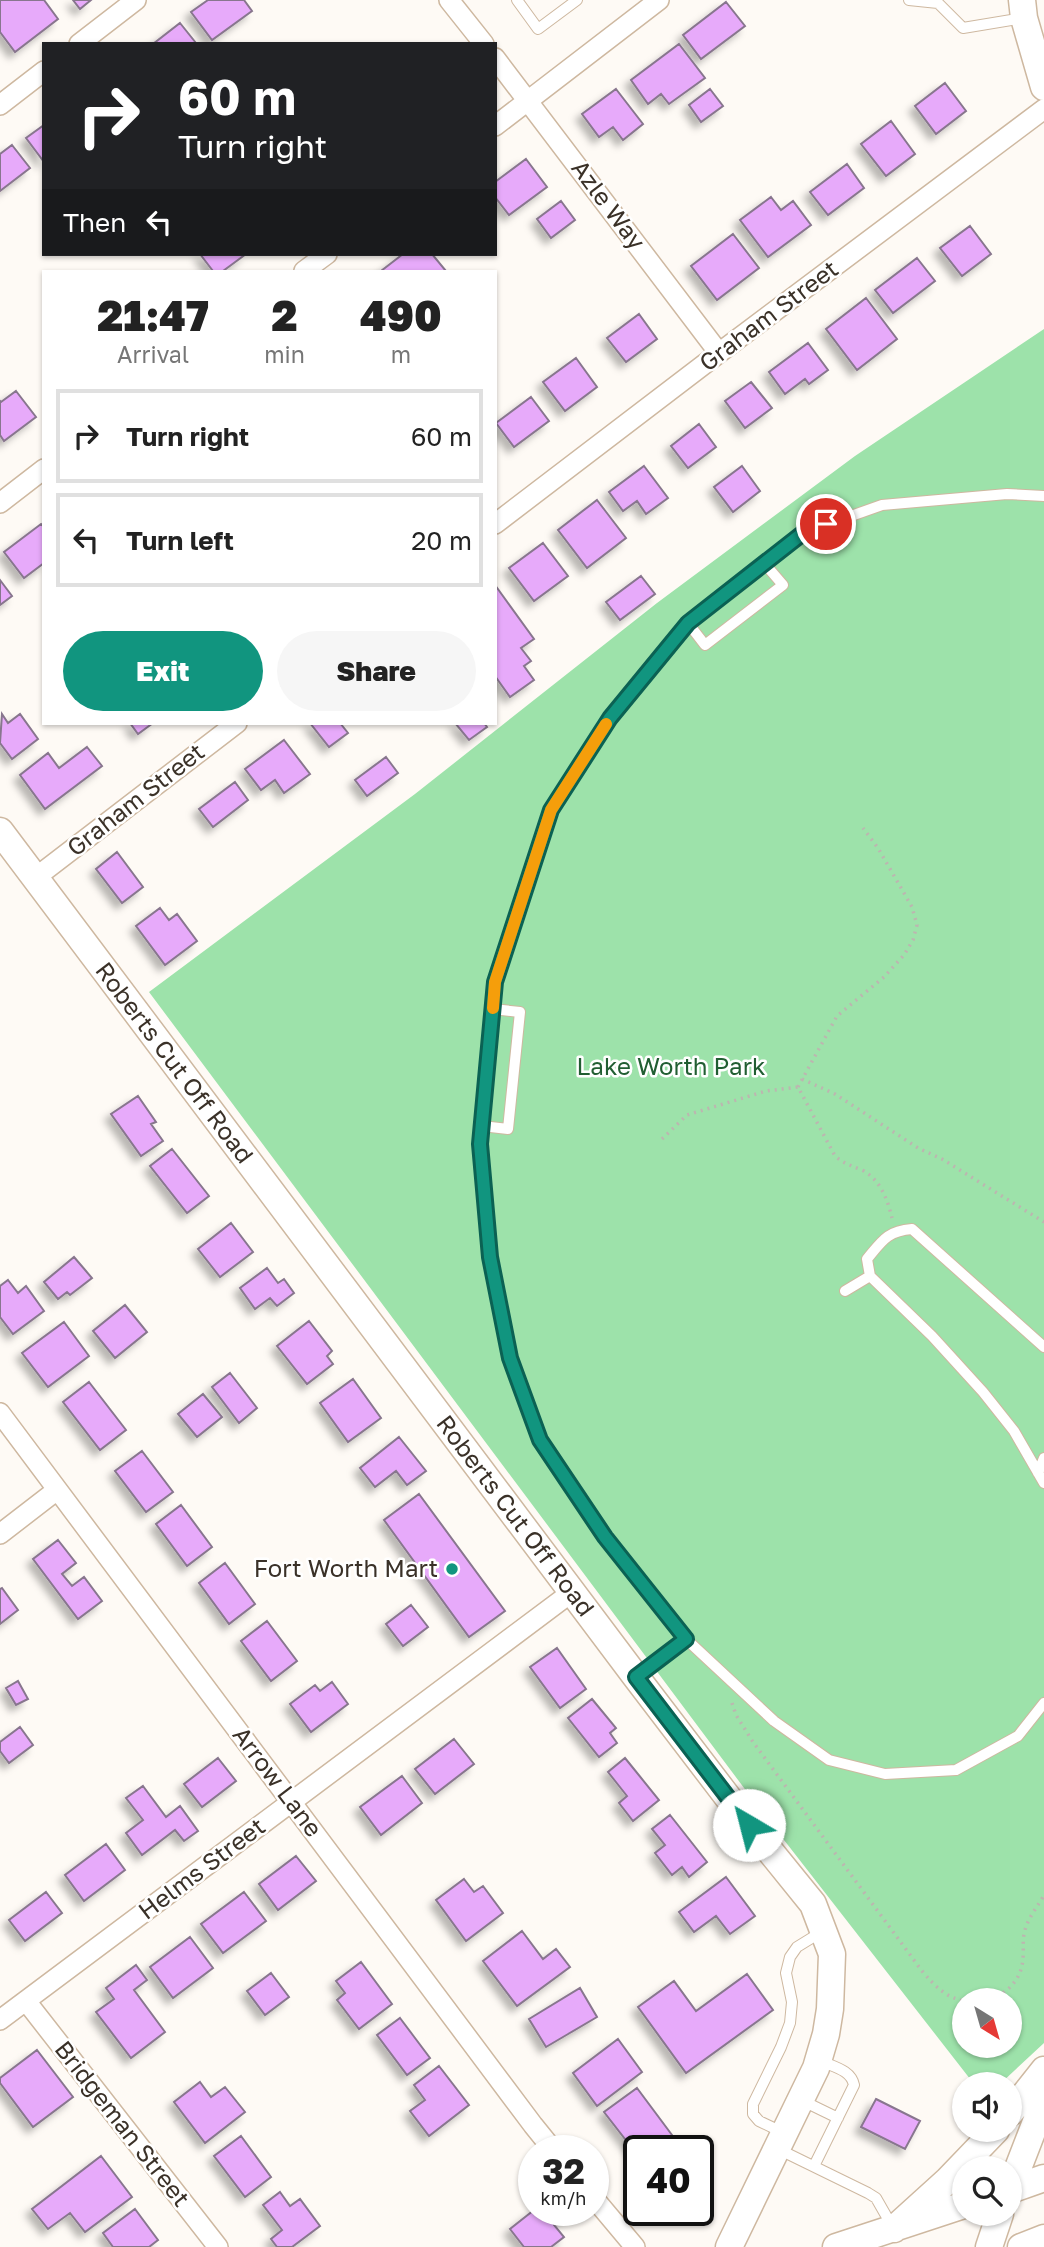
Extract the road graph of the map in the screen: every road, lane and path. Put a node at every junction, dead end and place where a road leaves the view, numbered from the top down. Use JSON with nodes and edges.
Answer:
{"nodes":[{"id":1,"x":449,"y":0,"type":"edge"},
{"id":2,"x":517,"y":0,"type":"edge"},
{"id":3,"x":577,"y":0,"type":"edge"},
{"id":4,"x":659,"y":0,"type":"edge"},
{"id":5,"x":909,"y":0,"type":"edge"},
{"id":6,"x":134,"y":1,"type":"edge"},
{"id":7,"x":1023,"y":9,"type":"edge"},
{"id":8,"x":82,"y":42,"type":"edge"},
{"id":9,"x":482,"y":42,"type":"edge"},
{"id":10,"x":497,"y":60,"type":"edge"},
{"id":11,"x":42,"y":72,"type":"edge"},
{"id":12,"x":1044,"y":87,"type":"edge"},
{"id":13,"x":529,"y":100,"type":"junction"},
{"id":14,"x":0,"y":104,"type":"edge"},
{"id":15,"x":1044,"y":109,"type":"edge"},
{"id":16,"x":497,"y":124,"type":"edge"},
{"id":17,"x":324,"y":256,"type":"edge"},
{"id":18,"x":305,"y":270,"type":"edge"},
{"id":19,"x":719,"y":353,"type":"junction"},
{"id":20,"x":42,"y":471,"type":"edge"},
{"id":21,"x":1044,"y":496,"type":"edge"},
{"id":22,"x":0,"y":503,"type":"edge"},
{"id":23,"x":497,"y":522,"type":"edge"},
{"id":24,"x":764,"y":563,"type":"junction"},
{"id":25,"x":688,"y":623,"type":"junction"},
{"id":26,"x":234,"y":725,"type":"edge"},
{"id":27,"x":863,"y":828,"type":"dead end"},
{"id":28,"x":0,"y":831,"type":"edge"},
{"id":29,"x":35,"y":877,"type":"junction"},
{"id":30,"x":493,"y":1009,"type":"junction"},
{"id":31,"x":802,"y":1079,"type":"junction"},
{"id":32,"x":798,"y":1087,"type":"junction"},
{"id":33,"x":482,"y":1126,"type":"junction"},
{"id":34,"x":662,"y":1139,"type":"dead end"},
{"id":35,"x":1044,"y":1222,"type":"edge"},
{"id":36,"x":895,"y":1231,"type":"junction"},
{"id":37,"x":870,"y":1276,"type":"junction"},
{"id":38,"x":845,"y":1291,"type":"dead end"},
{"id":39,"x":1044,"y":1347,"type":"edge"},
{"id":40,"x":0,"y":1413,"type":"edge"},
{"id":41,"x":1044,"y":1458,"type":"edge"},
{"id":42,"x":1038,"y":1473,"type":"junction"},
{"id":43,"x":1044,"y":1483,"type":"edge"},
{"id":44,"x":57,"y":1490,"type":"junction"},
{"id":45,"x":0,"y":1534,"type":"edge"},
{"id":46,"x":572,"y":1592,"type":"junction"},
{"id":47,"x":686,"y":1639,"type":"junction"},
{"id":48,"x":715,"y":1666,"type":"junction"},
{"id":49,"x":636,"y":1677,"type":"junction"},
{"id":50,"x":1044,"y":1703,"type":"edge"},
{"id":51,"x":291,"y":1802,"type":"junction"},
{"id":52,"x":1044,"y":1895,"type":"edge"},
{"id":53,"x":824,"y":1931,"type":"junction"},
{"id":54,"x":1010,"y":1988,"type":"edge"},
{"id":55,"x":952,"y":1998,"type":"edge"},
{"id":56,"x":26,"y":2001,"type":"junction"},
{"id":57,"x":0,"y":2020,"type":"edge"},
{"id":58,"x":818,"y":2060,"type":"junction"},
{"id":59,"x":1044,"y":2070,"type":"edge"},
{"id":60,"x":1022,"y":2098,"type":"edge"},
{"id":61,"x":801,"y":2100,"type":"junction"},
{"id":62,"x":1044,"y":2101,"type":"edge"},
{"id":63,"x":838,"y":2118,"type":"junction"},
{"id":64,"x":541,"y":2135,"type":"edge"},
{"id":65,"x":781,"y":2141,"type":"junction"},
{"id":66,"x":984,"y":2142,"type":"edge"},
{"id":67,"x":1022,"y":2159,"type":"edge"},
{"id":68,"x":814,"y":2166,"type":"junction"},
{"id":69,"x":1044,"y":2178,"type":"edge"},
{"id":70,"x":1022,"y":2186,"type":"edge"},
{"id":71,"x":952,"y":2209,"type":"edge"},
{"id":72,"x":609,"y":2216,"type":"edge"},
{"id":73,"x":996,"y":2226,"type":"edge"},
{"id":74,"x":894,"y":2229,"type":"junction"},
{"id":75,"x":1044,"y":2238,"type":"edge"},
{"id":76,"x":218,"y":2247,"type":"edge"},
{"id":77,"x":635,"y":2247,"type":"edge"},
{"id":78,"x":729,"y":2247,"type":"edge"},
{"id":79,"x":836,"y":2247,"type":"edge"},
{"id":80,"x":989,"y":2247,"type":"edge"},
{"id":81,"x":1021,"y":2247,"type":"edge"}],
"edges":[{"from":1,"to":9,"type":"street"},
{"from":2,"to":3,"type":"lane"},
{"from":4,"to":13,"type":"street"},
{"from":5,"to":7,"type":"lane"},
{"from":6,"to":8,"type":"street"},
{"from":7,"to":12,"type":"street"},
{"from":10,"to":13,"type":"street","name":"Azle Way"},
{"from":11,"to":14,"type":"street"},
{"from":13,"to":16,"type":"street"},
{"from":13,"to":19,"type":"street","name":"Azle Way"},
{"from":15,"to":19,"type":"street","name":"Graham Street"},
{"from":17,"to":18,"type":"street"},
{"from":19,"to":23,"type":"street","name":"Graham Street"},
{"from":20,"to":22,"type":"street"},
{"from":21,"to":24,"type":"lane"},
{"from":24,"to":25,"type":"lane"},
{"from":24,"to":25,"type":"lane"},
{"from":25,"to":30,"type":"lane"},
{"from":26,"to":29,"type":"street","name":"Graham Street"},
{"from":27,"to":31,"type":"path"},
{"from":28,"to":29,"type":"street","name":"Roberts Cut Off Road"},
{"from":29,"to":46,"type":"street","name":"Roberts Cut Off Road"},
{"from":30,"to":33,"type":"lane"},
{"from":30,"to":33,"type":"lane"},
{"from":31,"to":32,"type":"path"},
{"from":31,"to":35,"type":"path"},
{"from":32,"to":34,"type":"path"},
{"from":32,"to":36,"type":"path"},
{"from":33,"to":47,"type":"lane"},
{"from":36,"to":37,"type":"lane"},
{"from":36,"to":39,"type":"lane"},
{"from":37,"to":38,"type":"lane"},
{"from":37,"to":42,"type":"lane"},
{"from":40,"to":44,"type":"street","name":"Arrow Lane"},
{"from":41,"to":42,"type":"lane"},
{"from":42,"to":43,"type":"lane"},
{"from":44,"to":45,"type":"street"},
{"from":44,"to":51,"type":"street","name":"Arrow Lane"},
{"from":46,"to":49,"type":"street","name":"Roberts Cut Off Road"},
{"from":46,"to":51,"type":"street","name":"Helms Street"},
{"from":47,"to":48,"type":"lane"},
{"from":47,"to":49,"type":"lane"},
{"from":48,"to":50,"type":"lane"},
{"from":48,"to":55,"type":"path"},
{"from":49,"to":53,"type":"street","name":"Roberts Cut Off Road"},
{"from":51,"to":56,"type":"street","name":"Helms Street"},
{"from":51,"to":64,"type":"street","name":"Arrow Lane"},
{"from":52,"to":54,"type":"path"},
{"from":53,"to":58,"type":"street","name":"Roberts Cut Off Road"},
{"from":53,"to":65,"type":"lane"},
{"from":56,"to":57,"type":"street","name":"Helms Street"},
{"from":56,"to":76,"type":"street","name":"Bridgeman Street"},
{"from":58,"to":61,"type":"street","name":"Roberts Cut Off Road"},
{"from":58,"to":63,"type":"lane"},
{"from":59,"to":60,"type":"street"},
{"from":61,"to":63,"type":"lane"},
{"from":61,"to":65,"type":"street","name":"Roberts Cut Off Road"},
{"from":62,"to":67,"type":"street"},
{"from":63,"to":68,"type":"lane"},
{"from":65,"to":68,"type":"lane"},
{"from":65,"to":78,"type":"street","name":"Roberts Cut Off Road"},
{"from":66,"to":74,"type":"street"},
{"from":68,"to":74,"type":"lane"},
{"from":69,"to":70,"type":"street"},
{"from":71,"to":74,"type":"street"},
{"from":72,"to":77,"type":"street"},
{"from":73,"to":80,"type":"street"},
{"from":74,"to":79,"type":"street"},
{"from":75,"to":81,"type":"street"}]}
